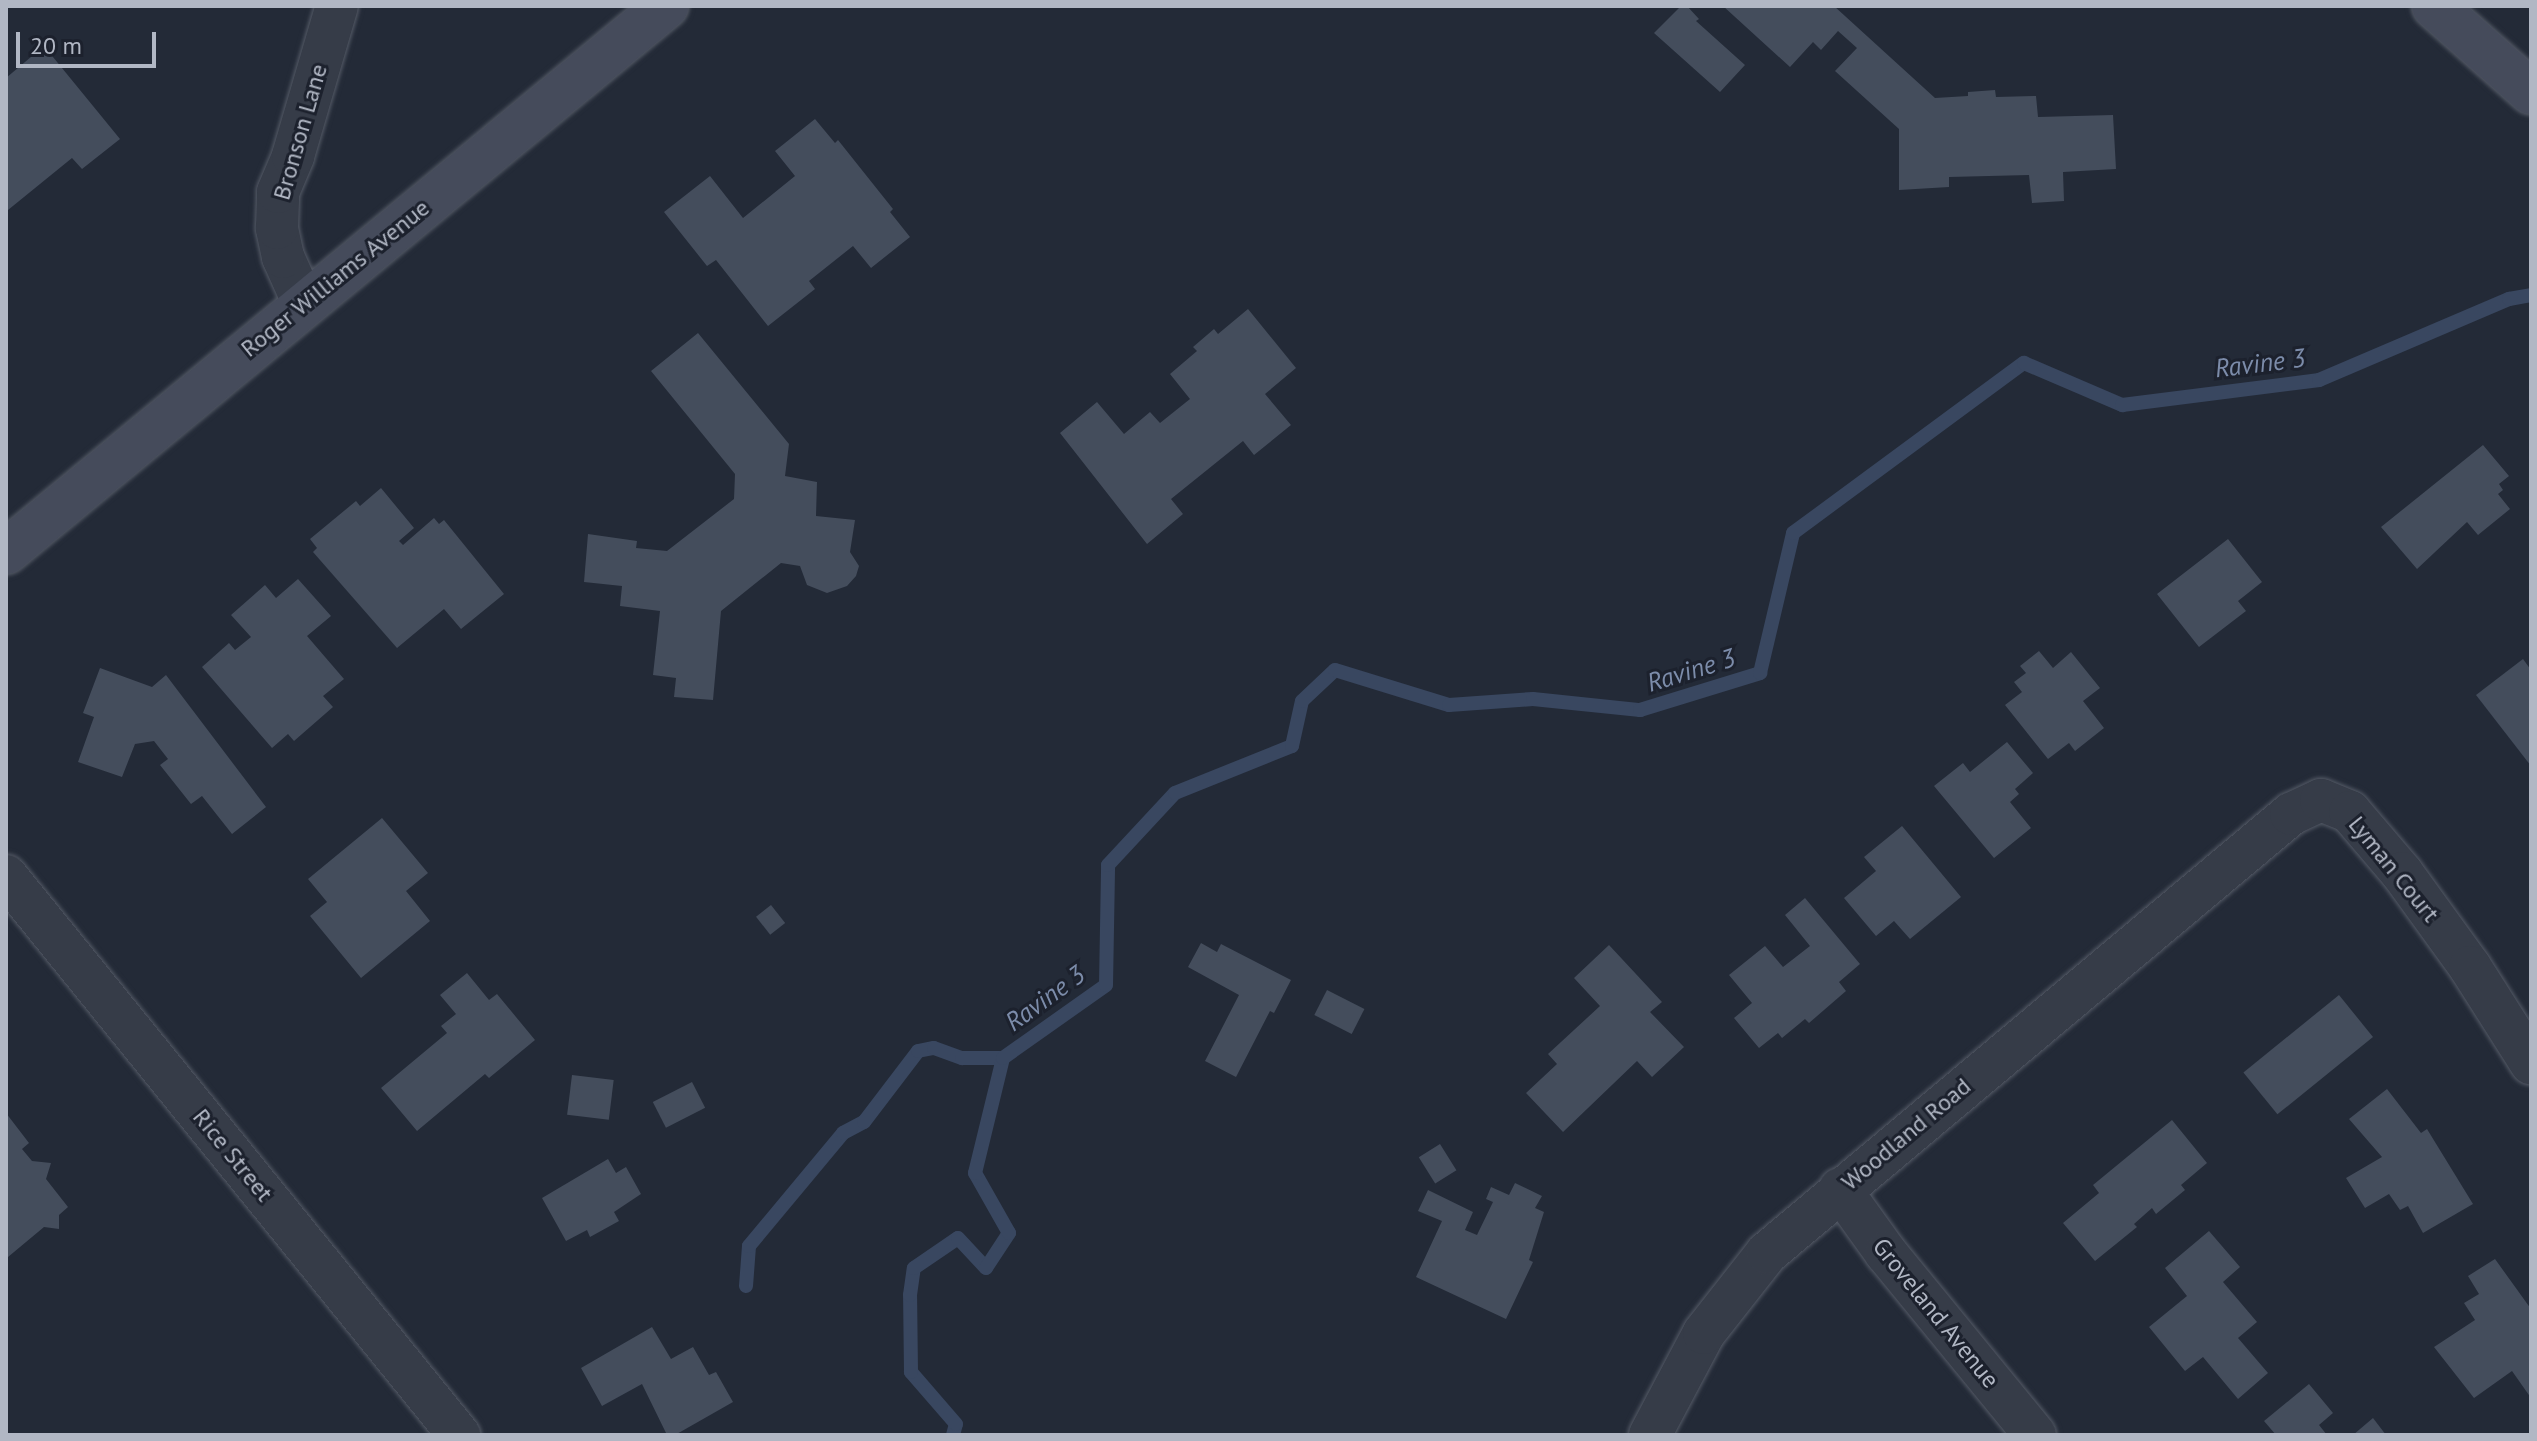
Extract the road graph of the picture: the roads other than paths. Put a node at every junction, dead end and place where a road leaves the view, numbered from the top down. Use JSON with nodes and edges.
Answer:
{"nodes":[{"id":1,"x":337,"y":6,"type":"edge"},
{"id":2,"x":666,"y":6,"type":"edge"},
{"id":3,"x":2434,"y":6,"type":"edge"},
{"id":4,"x":2529,"y":90,"type":"edge"},
{"id":5,"x":304,"y":304,"type":"junction"},
{"id":6,"x":6,"y":552,"type":"edge"},
{"id":7,"x":6,"y":876,"type":"edge"},
{"id":8,"x":2213,"y":878,"type":"joint"},
{"id":9,"x":2531,"y":1063,"type":"edge"},
{"id":10,"x":1840,"y":1189,"type":"junction"},
{"id":11,"x":459,"y":1435,"type":"edge"},
{"id":12,"x":1650,"y":1435,"type":"edge"},
{"id":13,"x":2035,"y":1435,"type":"edge"}],
"edges":[{"from":1,"to":5,"type":"street","name":"Bronson Lane"},
{"from":2,"to":5,"type":"street","name":"Roger Williams Avenue"},
{"from":3,"to":4,"type":"street"},
{"from":5,"to":6,"type":"street","name":"Roger Williams Avenue"},
{"from":7,"to":11,"type":"street","name":"Rice Street"},
{"from":8,"to":9,"type":"street","name":"Lyman Court"},
{"from":8,"to":10,"type":"street","name":"Woodland Road"},
{"from":10,"to":12,"type":"street","name":"Woodland Road"},
{"from":10,"to":13,"type":"street","name":"Groveland Avenue"}]}
